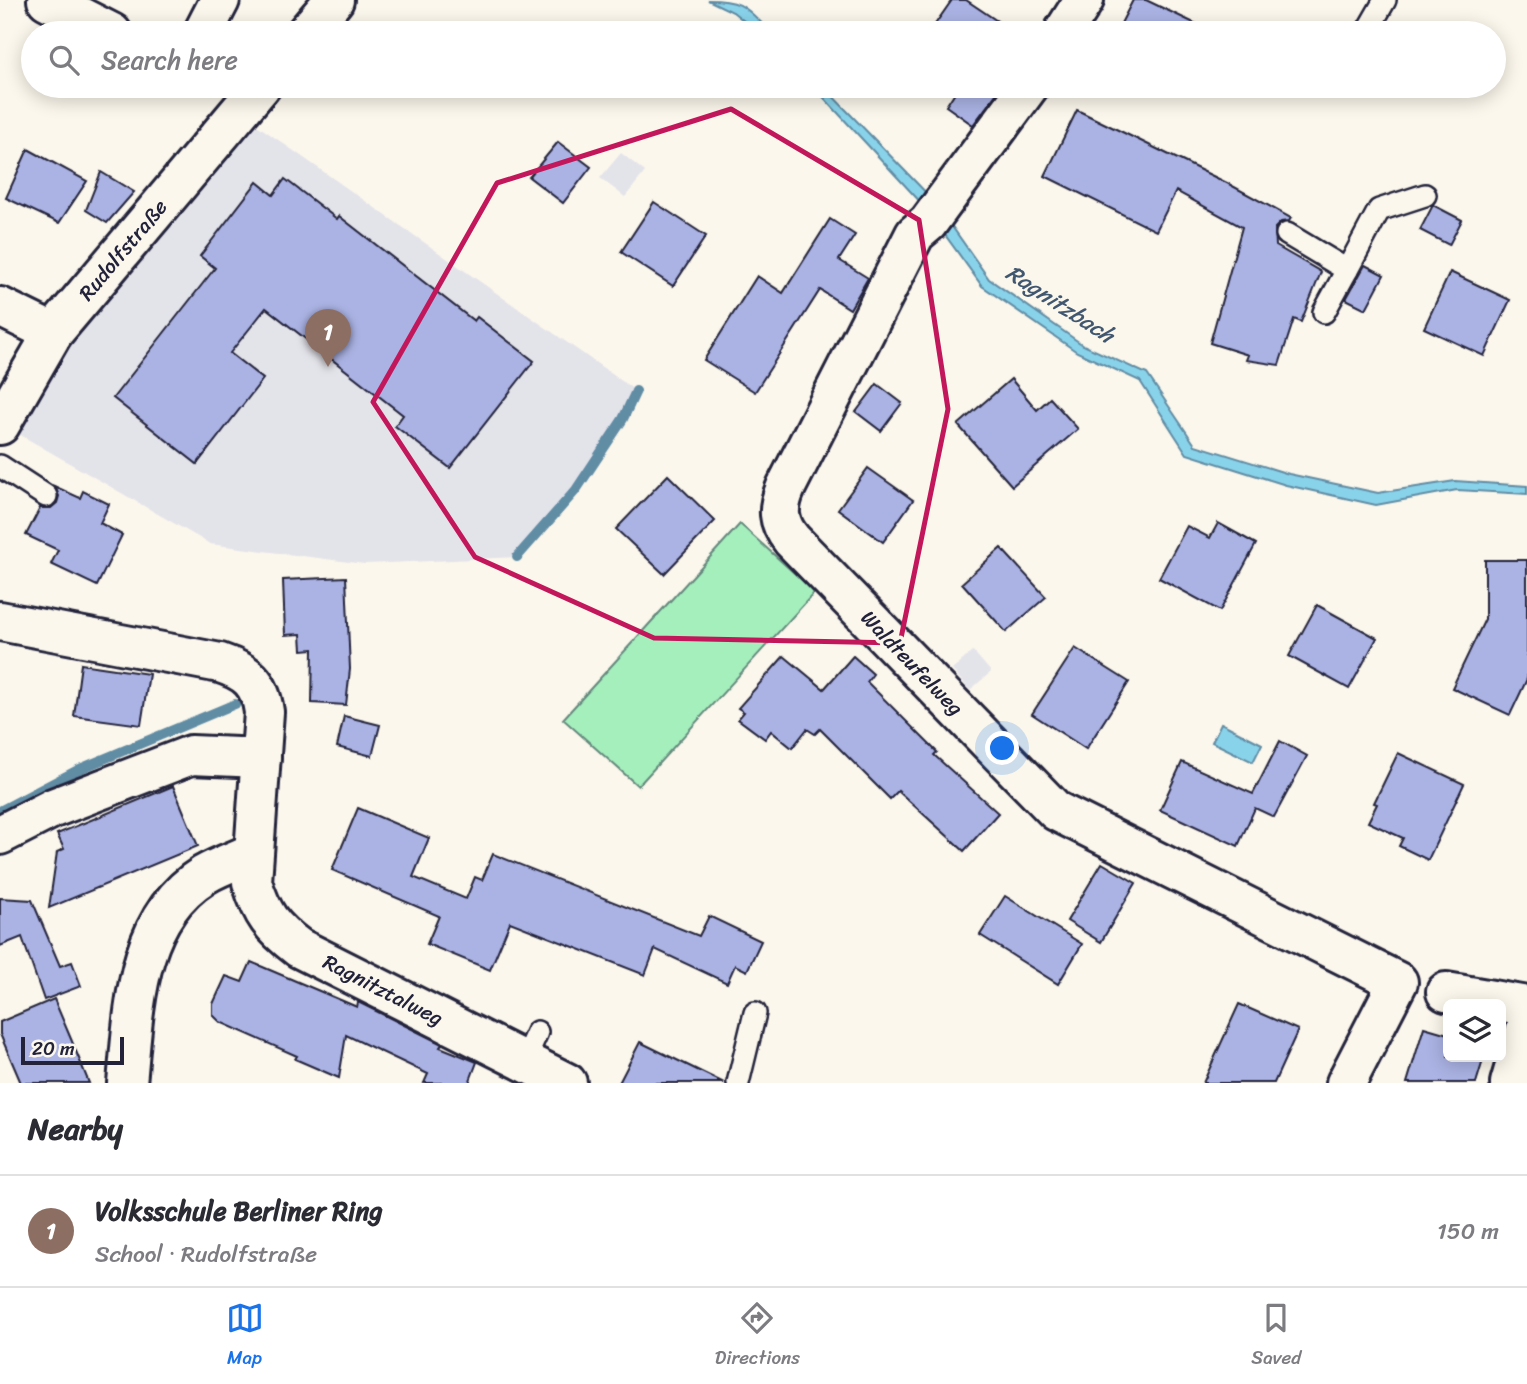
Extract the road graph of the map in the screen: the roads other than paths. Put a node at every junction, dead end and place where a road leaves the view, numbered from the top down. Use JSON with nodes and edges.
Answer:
{"nodes":[{"id":1,"x":47,"y":0,"type":"edge"},
{"id":2,"x":220,"y":0,"type":"edge"},
{"id":3,"x":334,"y":0,"type":"edge"},
{"id":4,"x":1084,"y":0,"type":"edge"},
{"id":5,"x":1385,"y":0,"type":"edge"},
{"id":6,"x":88,"y":21,"type":"edge"},
{"id":7,"x":209,"y":21,"type":"edge"},
{"id":8,"x":316,"y":21,"type":"edge"},
{"id":9,"x":1071,"y":21,"type":"edge"},
{"id":10,"x":1373,"y":21,"type":"edge"},
{"id":11,"x":251,"y":98,"type":"edge"},
{"id":12,"x":1020,"y":98,"type":"edge"},
{"id":13,"x":1424,"y":195,"type":"dead end"},
{"id":14,"x":1287,"y":234,"type":"dead end"},
{"id":15,"x":1347,"y":270,"type":"junction"},
{"id":16,"x":0,"y":307,"type":"edge"},
{"id":17,"x":1324,"y":312,"type":"dead end"},
{"id":18,"x":53,"y":332,"type":"junction"},
{"id":19,"x":0,"y":425,"type":"edge"},
{"id":20,"x":0,"y":466,"type":"edge"},
{"id":21,"x":46,"y":496,"type":"dead end"},
{"id":22,"x":0,"y":621,"type":"edge"},
{"id":23,"x":261,"y":758,"type":"junction"},
{"id":24,"x":0,"y":835,"type":"edge"},
{"id":25,"x":253,"y":853,"type":"junction"},
{"id":26,"x":1446,"y":992,"type":"dead end"},
{"id":27,"x":1527,"y":1006,"type":"edge"},
{"id":28,"x":755,"y":1013,"type":"dead end"},
{"id":29,"x":1527,"y":1025,"type":"edge"},
{"id":30,"x":127,"y":1083,"type":"edge"},
{"id":31,"x":567,"y":1083,"type":"edge"},
{"id":32,"x":738,"y":1083,"type":"edge"},
{"id":33,"x":1346,"y":1083,"type":"edge"},
{"id":34,"x":1510,"y":1083,"type":"edge"}],
"edges":[{"from":1,"to":6,"type":"street"},
{"from":2,"to":7,"type":"street"},
{"from":3,"to":8,"type":"street"},
{"from":4,"to":9,"type":"street"},
{"from":5,"to":10,"type":"lane"},
{"from":11,"to":18,"type":"street","name":"Rudolfstraße"},
{"from":12,"to":33,"type":"street","name":"Waldteufelweg"},
{"from":13,"to":15,"type":"lane"},
{"from":14,"to":15,"type":"lane"},
{"from":15,"to":17,"type":"lane"},
{"from":16,"to":18,"type":"street"},
{"from":18,"to":19,"type":"street","name":"Rudolfstraße"},
{"from":20,"to":21,"type":"lane"},
{"from":22,"to":23,"type":"street","name":"Ragnitztalweg"},
{"from":23,"to":24,"type":"street"},
{"from":23,"to":25,"type":"street","name":"Ragnitztalweg"},
{"from":25,"to":30,"type":"street"},
{"from":25,"to":31,"type":"street","name":"Ragnitztalweg"},
{"from":26,"to":27,"type":"street"},
{"from":28,"to":32,"type":"lane"},
{"from":29,"to":34,"type":"street"}]}
